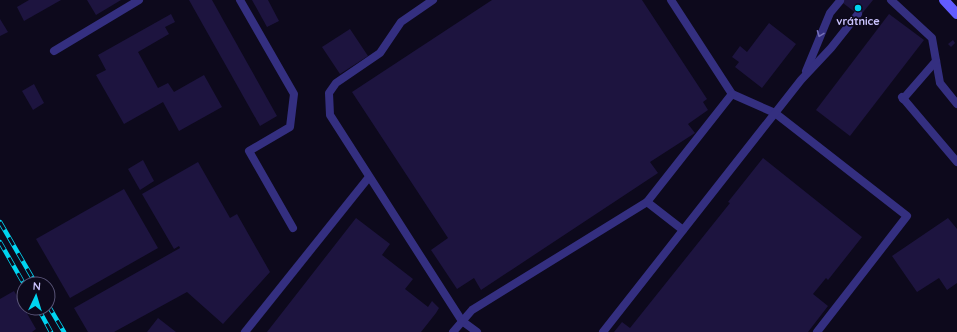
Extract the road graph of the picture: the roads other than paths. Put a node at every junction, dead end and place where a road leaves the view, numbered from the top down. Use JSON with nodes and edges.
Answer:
{"nodes":[{"id":1,"x":139,"y":0,"type":"edge"},
{"id":2,"x":240,"y":0,"type":"edge"},
{"id":3,"x":433,"y":0,"type":"edge"},
{"id":4,"x":671,"y":0,"type":"edge"},
{"id":5,"x":891,"y":0,"type":"edge"},
{"id":6,"x":944,"y":0,"type":"edge"},
{"id":7,"x":840,"y":1,"type":"edge"},
{"id":8,"x":858,"y":14,"type":"dead end"},
{"id":9,"x":957,"y":14,"type":"edge"},
{"id":10,"x":54,"y":51,"type":"dead end"},
{"id":11,"x":936,"y":61,"type":"junction"},
{"id":12,"x":801,"y":80,"type":"junction"},
{"id":13,"x":732,"y":94,"type":"junction"},
{"id":14,"x":957,"y":104,"type":"edge"},
{"id":15,"x":775,"y":113,"type":"junction"},
{"id":16,"x":957,"y":162,"type":"edge"},
{"id":17,"x":370,"y":177,"type":"junction"},
{"id":18,"x":647,"y":202,"type":"junction"},
{"id":19,"x":293,"y":228,"type":"dead end"},
{"id":20,"x":683,"y":230,"type":"junction"},
{"id":21,"x":462,"y":321,"type":"junction"},
{"id":22,"x":245,"y":332,"type":"edge"},
{"id":23,"x":453,"y":332,"type":"edge"},
{"id":24,"x":477,"y":332,"type":"edge"},
{"id":25,"x":603,"y":332,"type":"edge"},
{"id":26,"x":817,"y":332,"type":"edge"}],
"edges":[{"from":1,"to":10,"type":"lane"},
{"from":2,"to":19,"type":"lane"},
{"from":3,"to":17,"type":"lane"},
{"from":4,"to":13,"type":"lane"},
{"from":5,"to":11,"type":"lane"},
{"from":6,"to":9,"type":"main road"},
{"from":7,"to":12,"type":"lane","one_way":true},
{"from":8,"to":12,"type":"lane"},
{"from":11,"to":14,"type":"lane"},
{"from":11,"to":16,"type":"lane"},
{"from":12,"to":15,"type":"lane"},
{"from":13,"to":15,"type":"lane"},
{"from":13,"to":18,"type":"lane"},
{"from":15,"to":20,"type":"lane"},
{"from":15,"to":26,"type":"lane"},
{"from":17,"to":21,"type":"lane"},
{"from":17,"to":22,"type":"lane"},
{"from":18,"to":20,"type":"lane"},
{"from":18,"to":21,"type":"lane"},
{"from":20,"to":25,"type":"lane"},
{"from":21,"to":23,"type":"lane"},
{"from":21,"to":24,"type":"lane"}]}
